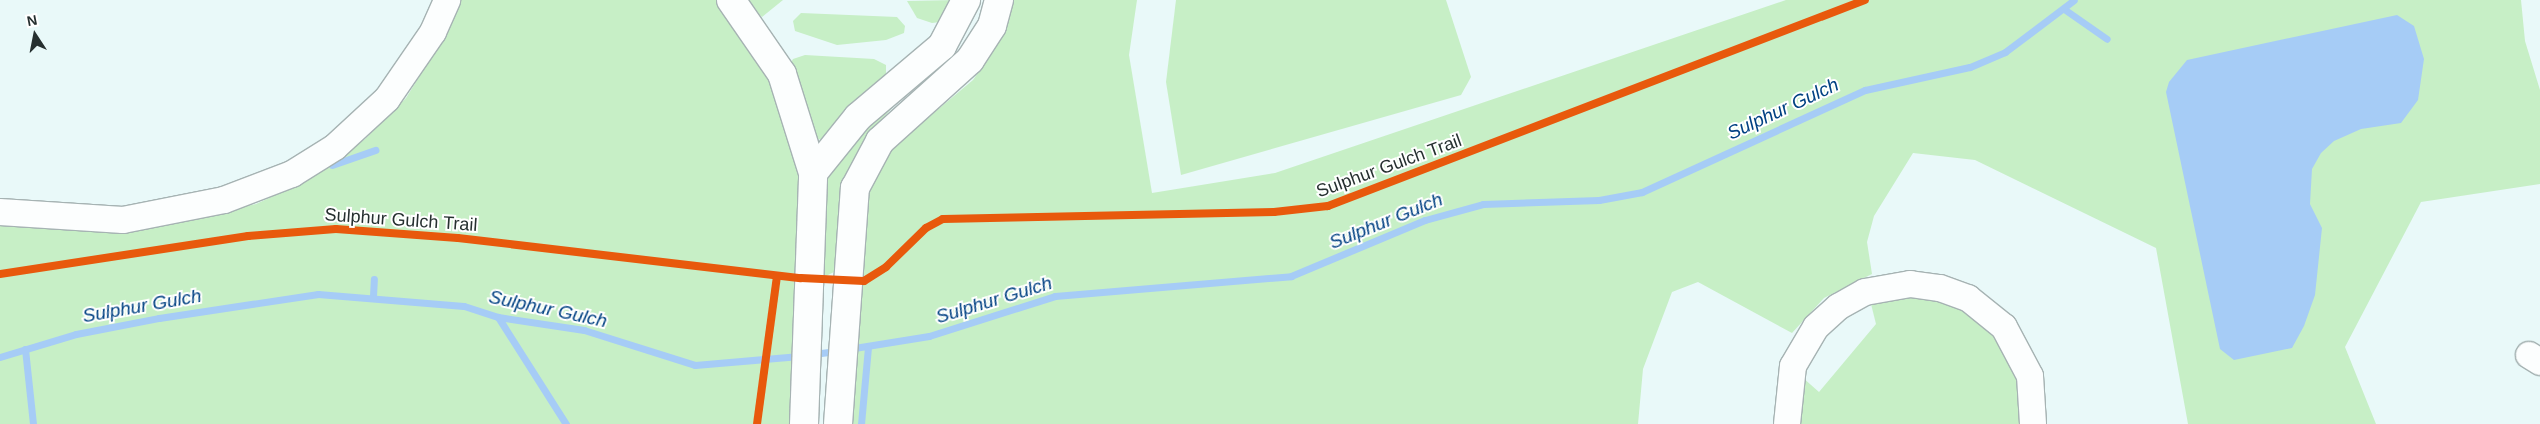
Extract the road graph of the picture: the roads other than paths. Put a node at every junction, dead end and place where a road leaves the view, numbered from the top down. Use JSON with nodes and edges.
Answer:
{"nodes":[{"id":1,"x":447,"y":0,"type":"edge"},
{"id":2,"x":731,"y":0,"type":"edge"},
{"id":3,"x":966,"y":0,"type":"edge"},
{"id":4,"x":999,"y":0,"type":"edge"},
{"id":5,"x":813,"y":173,"type":"junction"},
{"id":6,"x":0,"y":212,"type":"edge"},
{"id":7,"x":838,"y":414,"type":"edge"},
{"id":8,"x":805,"y":415,"type":"edge"},
{"id":9,"x":1787,"y":424,"type":"edge"},
{"id":10,"x":2033,"y":424,"type":"edge"}],
"edges":[{"from":1,"to":6,"type":"street"},
{"from":2,"to":5,"type":"street"},
{"from":3,"to":5,"type":"street"},
{"from":4,"to":7,"type":"street"},
{"from":5,"to":8,"type":"street"},
{"from":9,"to":10,"type":"street"}]}
